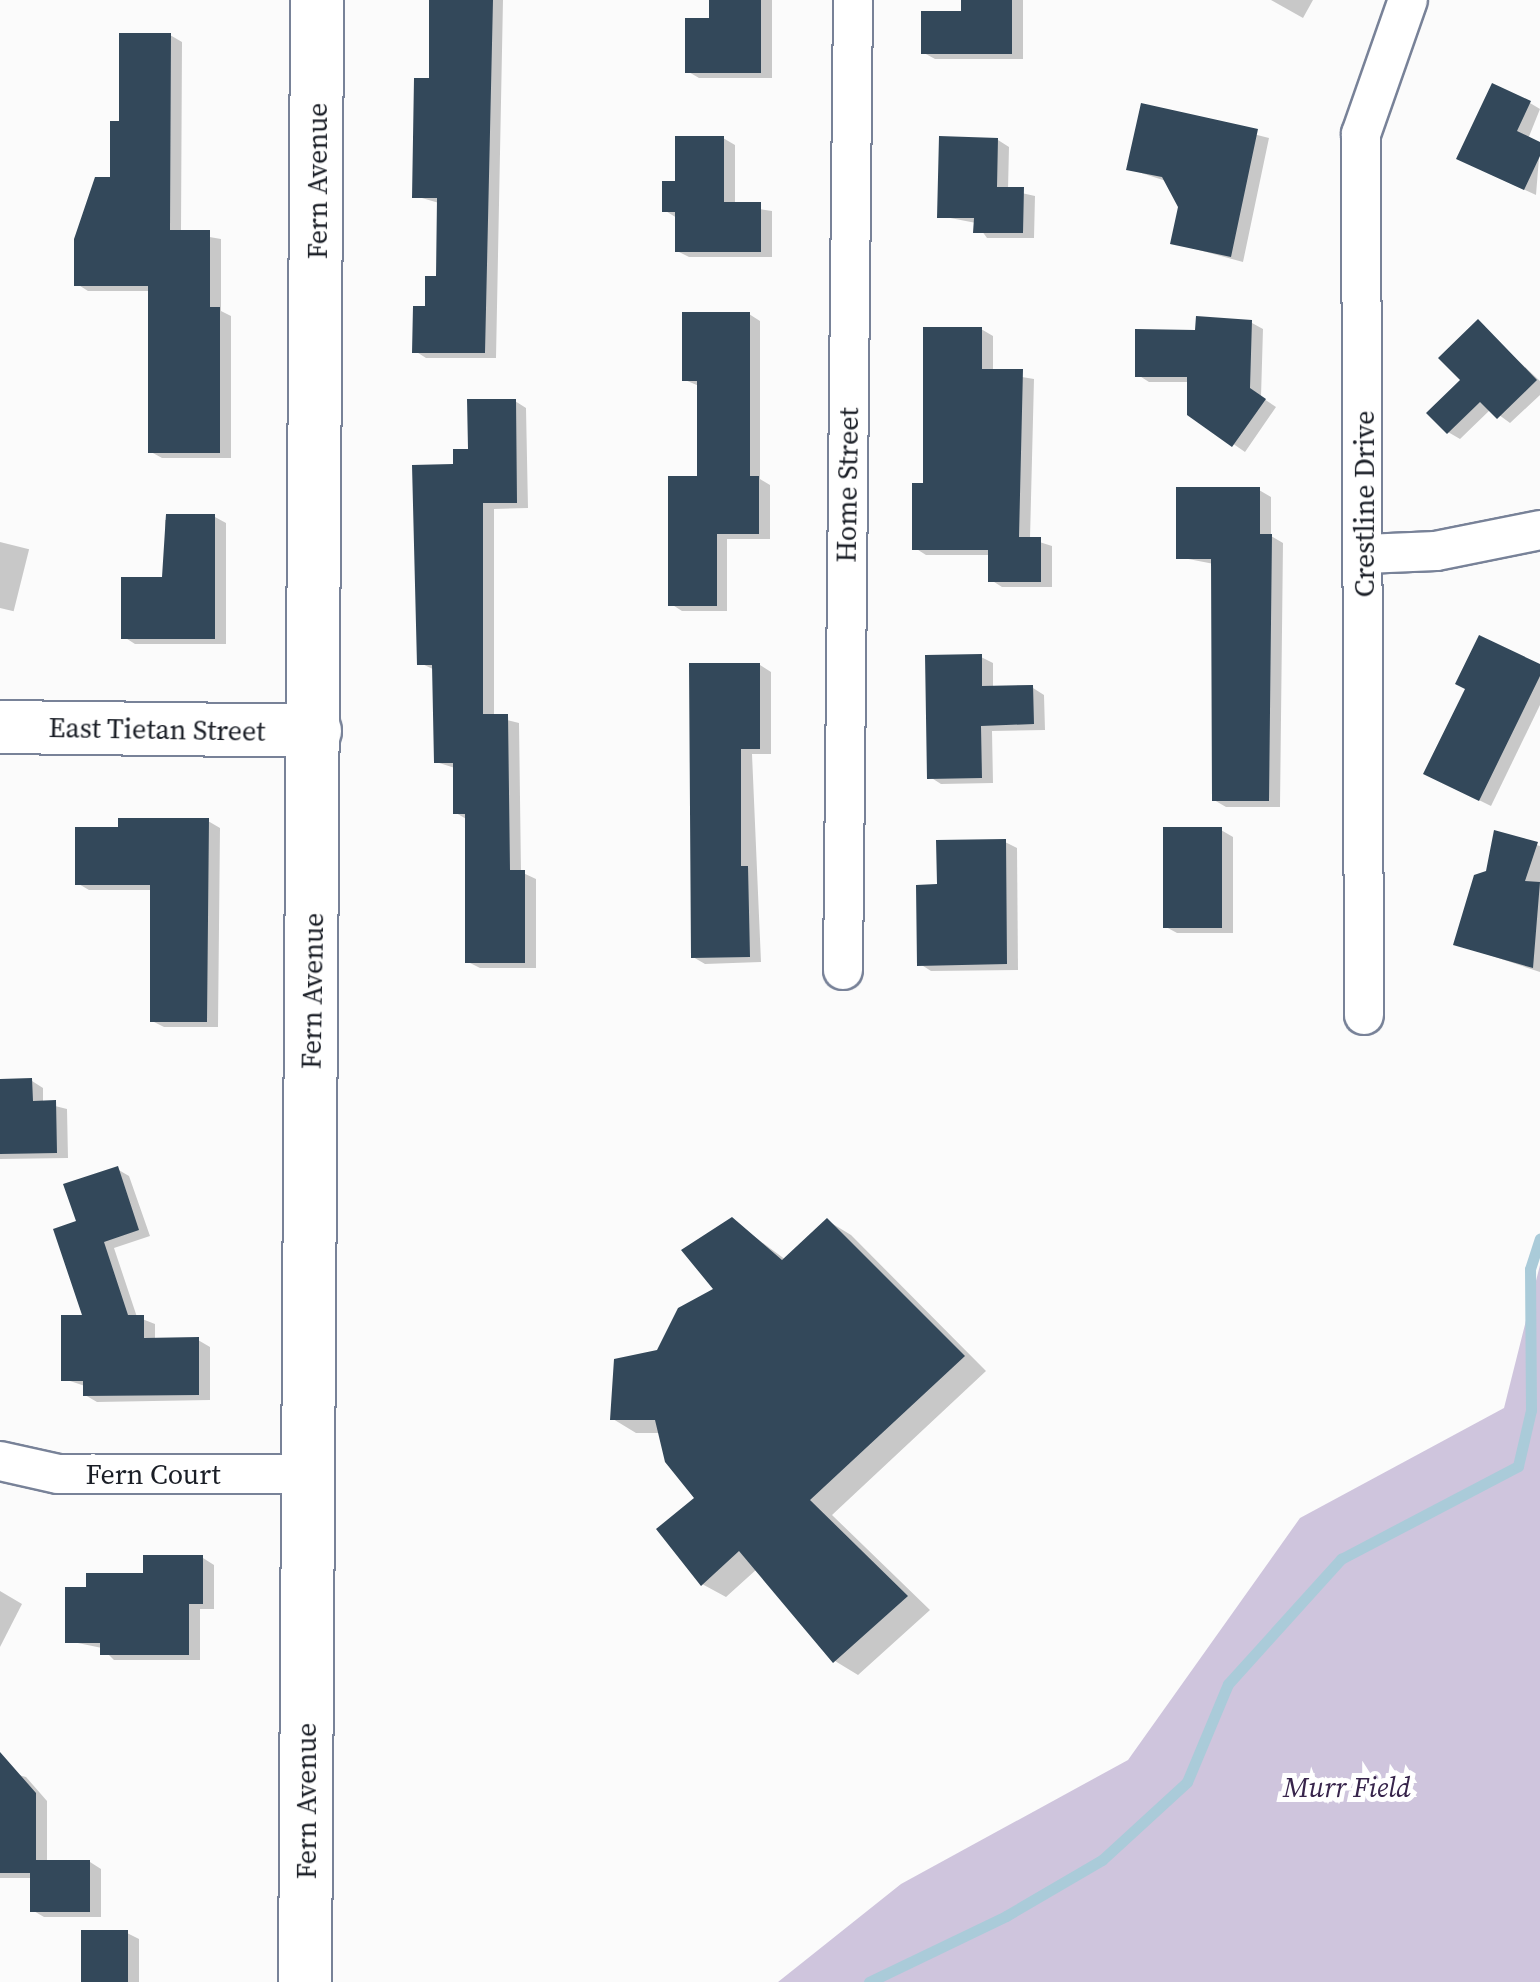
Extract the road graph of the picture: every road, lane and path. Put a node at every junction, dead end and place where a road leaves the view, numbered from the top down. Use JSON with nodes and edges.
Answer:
{"nodes":[{"id":1,"x":317,"y":0,"type":"edge"},
{"id":2,"x":852,"y":0,"type":"edge"},
{"id":3,"x":1408,"y":0,"type":"edge"},
{"id":4,"x":1540,"y":530,"type":"edge"},
{"id":5,"x":1365,"y":554,"type":"junction"},
{"id":6,"x":0,"y":727,"type":"edge"},
{"id":7,"x":314,"y":731,"type":"junction"},
{"id":8,"x":842,"y":970,"type":"dead end"},
{"id":9,"x":1364,"y":1015,"type":"dead end"},
{"id":10,"x":0,"y":1461,"type":"edge"},
{"id":11,"x":307,"y":1474,"type":"junction"},
{"id":12,"x":306,"y":1982,"type":"edge"}],
"edges":[{"from":1,"to":7,"type":"main road","name":"Fern Avenue"},
{"from":2,"to":8,"type":"street","name":"Home Street"},
{"from":3,"to":5,"type":"street","name":"Crestline Drive"},
{"from":4,"to":5,"type":"street"},
{"from":5,"to":9,"type":"street","name":"Crestline Drive"},
{"from":6,"to":7,"type":"main road","name":"East Tietan Street"},
{"from":7,"to":11,"type":"main road","name":"Fern Avenue"},
{"from":10,"to":11,"type":"street","name":"Fern Court"},
{"from":11,"to":12,"type":"main road","name":"Fern Avenue"}]}
